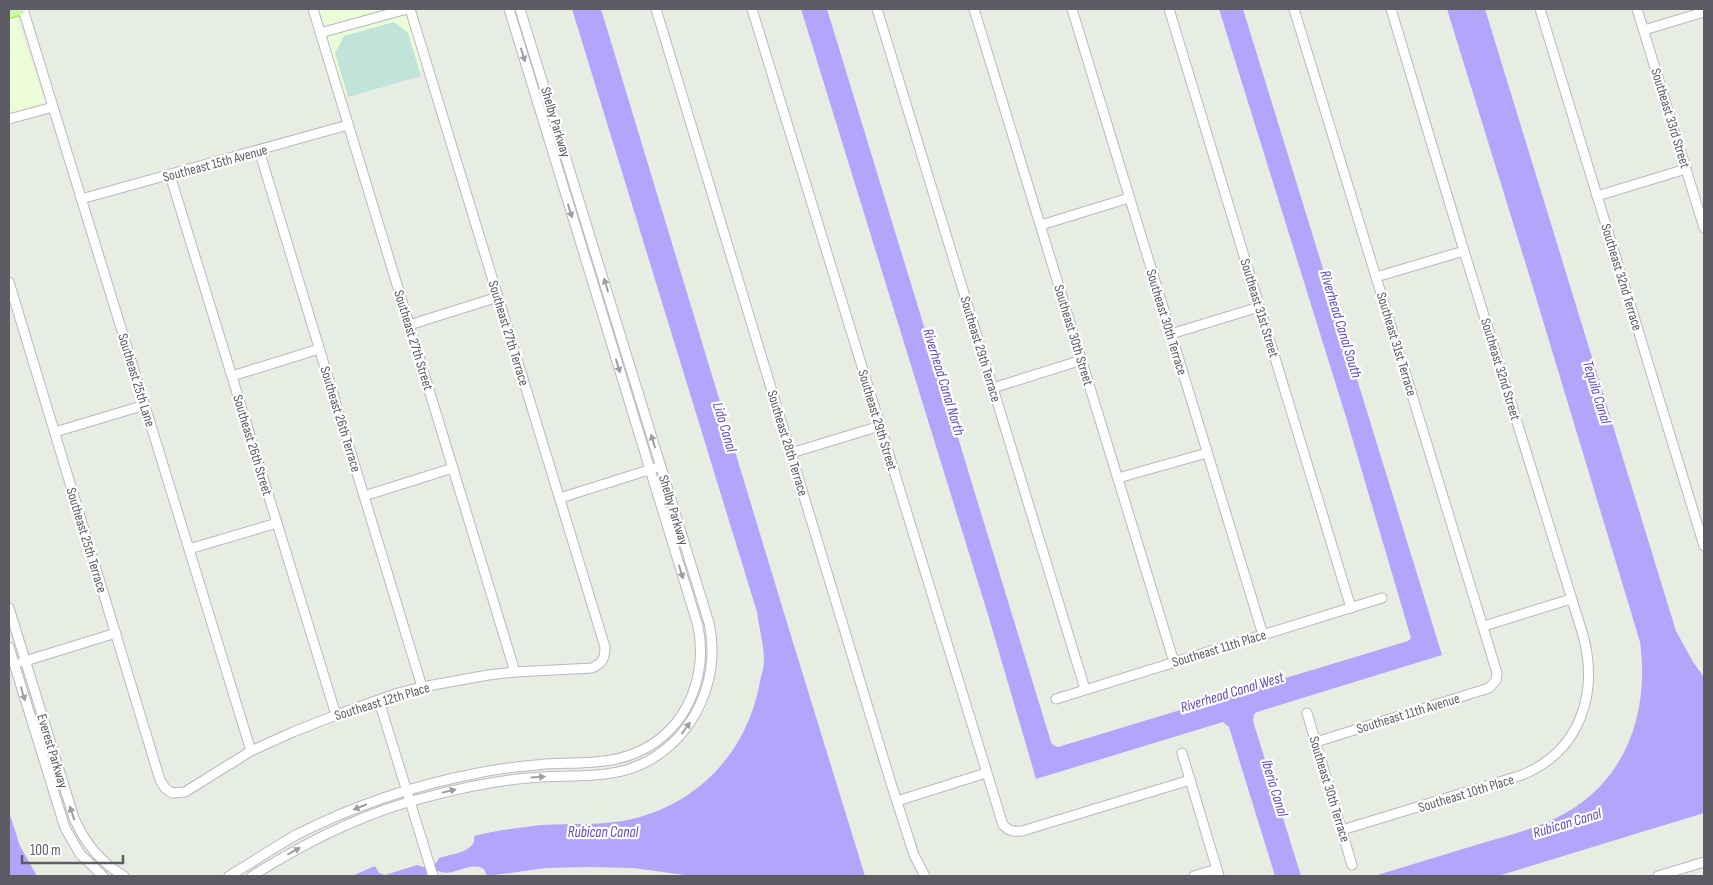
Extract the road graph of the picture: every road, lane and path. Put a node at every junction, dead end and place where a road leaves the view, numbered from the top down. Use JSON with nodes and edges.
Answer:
{"nodes":[{"id":1,"x":21,"y":9,"type":"edge"},
{"id":2,"x":313,"y":9,"type":"edge"},
{"id":3,"x":409,"y":9,"type":"edge"},
{"id":4,"x":509,"y":9,"type":"edge"},
{"id":5,"x":520,"y":9,"type":"edge"},
{"id":6,"x":656,"y":9,"type":"edge"},
{"id":7,"x":752,"y":9,"type":"edge"},
{"id":8,"x":878,"y":9,"type":"edge"},
{"id":9,"x":974,"y":9,"type":"edge"},
{"id":10,"x":1072,"y":9,"type":"edge"},
{"id":11,"x":1169,"y":9,"type":"edge"},
{"id":12,"x":1294,"y":9,"type":"edge"},
{"id":13,"x":1391,"y":9,"type":"edge"},
{"id":14,"x":1540,"y":9,"type":"edge"},
{"id":15,"x":1637,"y":9,"type":"edge"},
{"id":16,"x":9,"y":12,"type":"edge"},
{"id":17,"x":1704,"y":12,"type":"edge"},
{"id":18,"x":1644,"y":30,"type":"junction"},
{"id":19,"x":320,"y":33,"type":"junction"},
{"id":20,"x":53,"y":107,"type":"junction"},
{"id":21,"x":9,"y":119,"type":"edge"},
{"id":22,"x":348,"y":125,"type":"junction"},
{"id":23,"x":259,"y":150,"type":"junction"},
{"id":24,"x":1686,"y":169,"type":"junction"},
{"id":25,"x":170,"y":176,"type":"junction"},
{"id":26,"x":1597,"y":196,"type":"junction"},
{"id":27,"x":1129,"y":198,"type":"junction"},
{"id":28,"x":81,"y":199,"type":"junction"},
{"id":29,"x":1041,"y":225,"type":"junction"},
{"id":30,"x":1704,"y":228,"type":"edge"},
{"id":31,"x":1464,"y":251,"type":"junction"},
{"id":32,"x":1376,"y":277,"type":"junction"},
{"id":33,"x":9,"y":282,"type":"edge"},
{"id":34,"x":498,"y":297,"type":"junction"},
{"id":35,"x":1259,"y":307,"type":"junction"},
{"id":36,"x":409,"y":325,"type":"junction"},
{"id":37,"x":1171,"y":334,"type":"junction"},
{"id":38,"x":319,"y":349,"type":"junction"},
{"id":39,"x":1082,"y":360,"type":"junction"},
{"id":40,"x":232,"y":376,"type":"junction"},
{"id":41,"x":993,"y":388,"type":"junction"},
{"id":42,"x":144,"y":405,"type":"junction"},
{"id":43,"x":880,"y":426,"type":"junction"},
{"id":44,"x":55,"y":432,"type":"junction"},
{"id":45,"x":1207,"y":452,"type":"junction"},
{"id":46,"x":791,"y":453,"type":"junction"},
{"id":47,"x":661,"y":466,"type":"junction"},
{"id":48,"x":453,"y":468,"type":"junction"},
{"id":49,"x":650,"y":470,"type":"junction"},
{"id":50,"x":1118,"y":478,"type":"junction"},
{"id":51,"x":364,"y":496,"type":"junction"},
{"id":52,"x":560,"y":498,"type":"junction"},
{"id":53,"x":276,"y":523,"type":"junction"},
{"id":54,"x":1704,"y":545,"type":"edge"},
{"id":55,"x":189,"y":549,"type":"junction"},
{"id":56,"x":1382,"y":598,"type":"dead end"},
{"id":57,"x":1571,"y":599,"type":"junction"},
{"id":58,"x":9,"y":608,"type":"edge"},
{"id":59,"x":1351,"y":608,"type":"junction"},
{"id":60,"x":709,"y":623,"type":"junction"},
{"id":61,"x":698,"y":626,"type":"junction"},
{"id":62,"x":1484,"y":626,"type":"junction"},
{"id":63,"x":116,"y":634,"type":"junction"},
{"id":64,"x":1263,"y":635,"type":"junction"},
{"id":65,"x":9,"y":647,"type":"edge"},
{"id":66,"x":605,"y":658,"type":"joint"},
{"id":67,"x":26,"y":661,"type":"junction"},
{"id":68,"x":1174,"y":662,"type":"junction"},
{"id":69,"x":14,"y":665,"type":"junction"},
{"id":70,"x":515,"y":672,"type":"junction"},
{"id":71,"x":1496,"y":680,"type":"joint"},
{"id":72,"x":422,"y":687,"type":"junction"},
{"id":73,"x":1085,"y":689,"type":"junction"},
{"id":74,"x":1056,"y":699,"type":"dead end"},
{"id":75,"x":379,"y":701,"type":"junction"},
{"id":76,"x":1307,"y":713,"type":"dead end"},
{"id":77,"x":336,"y":715,"type":"junction"},
{"id":78,"x":1574,"y":730,"type":"joint"},
{"id":79,"x":1316,"y":742,"type":"junction"},
{"id":80,"x":251,"y":751,"type":"junction"},
{"id":81,"x":1182,"y":753,"type":"dead end"},
{"id":82,"x":986,"y":773,"type":"junction"},
{"id":83,"x":1190,"y":780,"type":"junction"},
{"id":84,"x":406,"y":791,"type":"junction"},
{"id":85,"x":172,"y":793,"type":"joint"},
{"id":86,"x":897,"y":801,"type":"junction"},
{"id":87,"x":410,"y":802,"type":"junction"},
{"id":88,"x":1342,"y":830,"type":"junction"},
{"id":89,"x":1704,"y":862,"type":"edge"},
{"id":90,"x":1352,"y":865,"type":"dead end"},
{"id":91,"x":244,"y":866,"type":"junction"},
{"id":92,"x":1218,"y":873,"type":"edge"},
{"id":93,"x":103,"y":876,"type":"edge"},
{"id":94,"x":124,"y":876,"type":"edge"},
{"id":95,"x":229,"y":876,"type":"edge"},
{"id":96,"x":251,"y":876,"type":"edge"},
{"id":97,"x":433,"y":876,"type":"edge"},
{"id":98,"x":925,"y":876,"type":"edge"},
{"id":99,"x":1194,"y":876,"type":"edge"},
{"id":100,"x":1658,"y":876,"type":"edge"}],
"edges":[{"from":1,"to":16,"type":"main road"},
{"from":1,"to":20,"type":"street","name":"Southeast 25th Lane"},
{"from":2,"to":19,"type":"street","name":"Southeast 27th Street"},
{"from":3,"to":19,"type":"street"},
{"from":3,"to":34,"type":"street","name":"Southeast 27th Terrace"},
{"from":4,"to":49,"type":"street","name":"Shelby Parkway","one_way":true},
{"from":47,"to":5,"type":"street","name":"Shelby Parkway","one_way":true},
{"from":6,"to":46,"type":"street","name":"Southeast 28th Terrace"},
{"from":7,"to":43,"type":"street","name":"Southeast 29th Street"},
{"from":8,"to":41,"type":"street","name":"Southeast 29th Terrace"},
{"from":9,"to":29,"type":"street","name":"Southeast 30th Street"},
{"from":10,"to":27,"type":"street","name":"Southeast 30th Terrace"},
{"from":11,"to":35,"type":"street","name":"Southeast 31st Street"},
{"from":12,"to":32,"type":"street","name":"Southeast 31st Terrace"},
{"from":13,"to":31,"type":"street","name":"Southeast 32nd Street"},
{"from":14,"to":26,"type":"street","name":"Southeast 32nd Terrace"},
{"from":15,"to":18,"type":"street","name":"Southeast 33rd Street"},
{"from":17,"to":18,"type":"street"},
{"from":18,"to":24,"type":"street","name":"Southeast 33rd Street"},
{"from":19,"to":22,"type":"street","name":"Southeast 27th Street"},
{"from":20,"to":21,"type":"street"},
{"from":20,"to":28,"type":"street","name":"Southeast 25th Lane"},
{"from":22,"to":23,"type":"street","name":"Southeast 15th Avenue"},
{"from":22,"to":36,"type":"street","name":"Southeast 27th Street"},
{"from":23,"to":25,"type":"street","name":"Southeast 15th Avenue"},
{"from":23,"to":38,"type":"street","name":"Southeast 26th Terrace"},
{"from":24,"to":26,"type":"street"},
{"from":24,"to":30,"type":"street","name":"Southeast 33rd Street"},
{"from":25,"to":28,"type":"street","name":"Southeast 15th Avenue"},
{"from":25,"to":40,"type":"street","name":"Southeast 26th Street"},
{"from":26,"to":54,"type":"street","name":"Southeast 32nd Terrace"},
{"from":27,"to":29,"type":"street"},
{"from":27,"to":37,"type":"street","name":"Southeast 30th Terrace"},
{"from":28,"to":42,"type":"street","name":"Southeast 25th Lane"},
{"from":29,"to":39,"type":"street","name":"Southeast 30th Street"},
{"from":31,"to":32,"type":"street"},
{"from":31,"to":57,"type":"street","name":"Southeast 32nd Street"},
{"from":32,"to":62,"type":"street","name":"Southeast 31st Terrace"},
{"from":33,"to":44,"type":"street","name":"Southeast 25th Terrace"},
{"from":34,"to":36,"type":"street"},
{"from":34,"to":52,"type":"street","name":"Southeast 27th Terrace"},
{"from":35,"to":37,"type":"street"},
{"from":35,"to":59,"type":"street","name":"Southeast 31st Street"},
{"from":36,"to":48,"type":"street","name":"Southeast 27th Street"},
{"from":37,"to":45,"type":"street","name":"Southeast 30th Terrace"},
{"from":38,"to":40,"type":"street"},
{"from":38,"to":51,"type":"street","name":"Southeast 26th Terrace"},
{"from":39,"to":41,"type":"street"},
{"from":39,"to":50,"type":"street","name":"Southeast 30th Street"},
{"from":40,"to":53,"type":"street","name":"Southeast 26th Street"},
{"from":41,"to":73,"type":"street","name":"Southeast 29th Terrace"},
{"from":42,"to":44,"type":"street"},
{"from":42,"to":55,"type":"street","name":"Southeast 25th Lane"},
{"from":43,"to":46,"type":"street"},
{"from":43,"to":82,"type":"street","name":"Southeast 29th Street"},
{"from":44,"to":63,"type":"street","name":"Southeast 25th Terrace"},
{"from":45,"to":50,"type":"street"},
{"from":45,"to":64,"type":"street","name":"Southeast 30th Terrace"},
{"from":46,"to":86,"type":"street","name":"Southeast 28th Terrace"},
{"from":47,"to":49,"type":"street"},
{"from":47,"to":60,"type":"street","name":"Shelby Parkway"},
{"from":48,"to":51,"type":"street"},
{"from":48,"to":70,"type":"street","name":"Southeast 27th Street"},
{"from":49,"to":52,"type":"street"},
{"from":49,"to":61,"type":"street","name":"Shelby Parkway","one_way":true},
{"from":50,"to":68,"type":"street","name":"Southeast 30th Street"},
{"from":51,"to":72,"type":"street","name":"Southeast 26th Terrace"},
{"from":52,"to":66,"type":"street","name":"Southeast 27th Terrace"},
{"from":53,"to":55,"type":"street"},
{"from":53,"to":77,"type":"street","name":"Southeast 26th Street"},
{"from":55,"to":80,"type":"street","name":"Southeast 25th Lane"},
{"from":56,"to":59,"type":"street","name":"Southeast 11th Place"},
{"from":57,"to":62,"type":"street"},
{"from":57,"to":78,"type":"street","name":"Southeast 32nd Street"},
{"from":58,"to":67,"type":"street","name":"Everest Parkway"},
{"from":59,"to":64,"type":"street","name":"Southeast 11th Place"},
{"from":60,"to":61,"type":"street"},
{"from":87,"to":60,"type":"street","name":"Shelby Parkway","one_way":true},
{"from":61,"to":84,"type":"street","name":"Shelby Parkway"},
{"from":62,"to":71,"type":"street","name":"Southeast 31st Terrace"},
{"from":63,"to":67,"type":"street"},
{"from":63,"to":85,"type":"street","name":"Southeast 25th Terrace"},
{"from":64,"to":68,"type":"street","name":"Southeast 11th Place"},
{"from":65,"to":69,"type":"street","name":"Everest Parkway"},
{"from":66,"to":70,"type":"street","name":"Southeast 12th Place"},
{"from":67,"to":69,"type":"street"},
{"from":94,"to":67,"type":"street","name":"Everest Parkway","one_way":true},
{"from":68,"to":73,"type":"street","name":"Southeast 11th Place"},
{"from":69,"to":93,"type":"street","name":"Everest Parkway","one_way":true},
{"from":70,"to":72,"type":"street","name":"Southeast 12th Place"},
{"from":71,"to":79,"type":"street","name":"Southeast 11th Avenue"},
{"from":72,"to":75,"type":"street","name":"Southeast 12th Place"},
{"from":73,"to":74,"type":"street","name":"Southeast 11th Place"},
{"from":75,"to":77,"type":"street","name":"Southeast 12th Place"},
{"from":75,"to":84,"type":"street"},
{"from":76,"to":79,"type":"street","name":"Southeast 30th Terrace"},
{"from":77,"to":80,"type":"street","name":"Southeast 12th Place"},
{"from":78,"to":88,"type":"street","name":"Southeast 10th Place"},
{"from":79,"to":88,"type":"street","name":"Southeast 30th Terrace"},
{"from":80,"to":85,"type":"street","name":"Southeast 12th Place"},
{"from":81,"to":83,"type":"street"},
{"from":82,"to":83,"type":"street","name":"Southeast 29th Street"},
{"from":82,"to":86,"type":"street"},
{"from":83,"to":92,"type":"street"},
{"from":84,"to":87,"type":"street"},
{"from":84,"to":91,"type":"street","one_way":true},
{"from":86,"to":98,"type":"street","name":"Southeast 28th Terrace"},
{"from":96,"to":87,"type":"street","one_way":true},
{"from":87,"to":97,"type":"street"},
{"from":88,"to":90,"type":"street","name":"Southeast 30th Terrace"},
{"from":89,"to":100,"type":"street"},
{"from":91,"to":95,"type":"street"},
{"from":91,"to":96,"type":"street"},
{"from":92,"to":99,"type":"street"}]}
